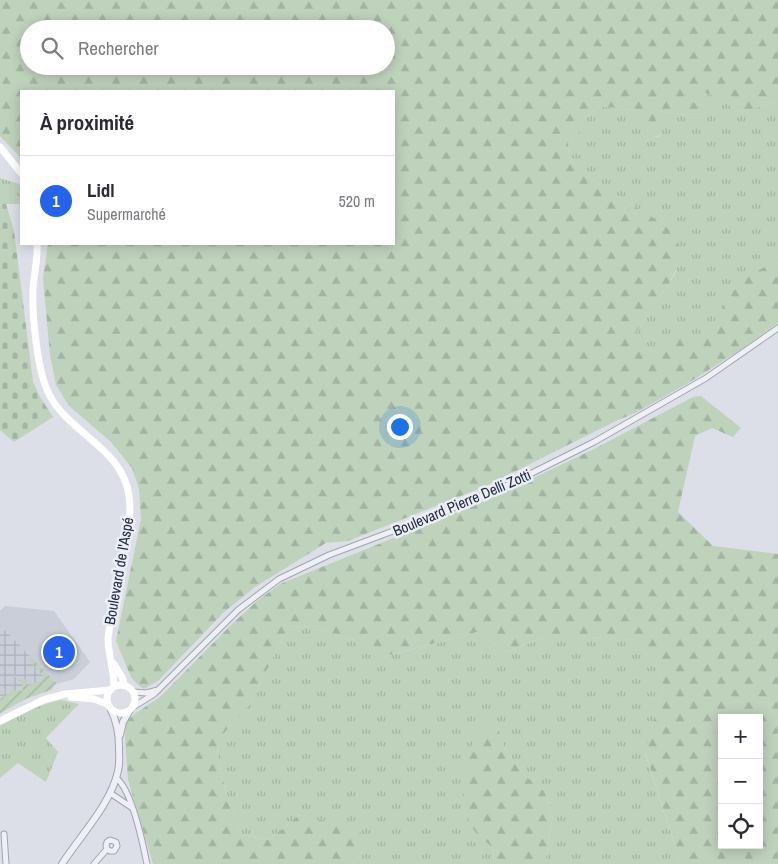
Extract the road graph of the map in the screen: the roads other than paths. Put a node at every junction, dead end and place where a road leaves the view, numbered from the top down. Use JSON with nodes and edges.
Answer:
{"nodes":[{"id":1,"x":0,"y":147,"type":"edge"},
{"id":2,"x":20,"y":172,"type":"edge"},
{"id":3,"x":37,"y":245,"type":"edge"},
{"id":4,"x":778,"y":328,"type":"edge"},
{"id":5,"x":111,"y":660,"type":"junction"},
{"id":6,"x":124,"y":684,"type":"junction"},
{"id":7,"x":112,"y":688,"type":"junction"},
{"id":8,"x":158,"y":690,"type":"junction"},
{"id":9,"x":134,"y":692,"type":"junction"},
{"id":10,"x":53,"y":697,"type":"junction"},
{"id":11,"x":109,"y":707,"type":"junction"},
{"id":12,"x":132,"y":708,"type":"junction"},
{"id":13,"x":0,"y":721,"type":"edge"},
{"id":14,"x":119,"y":738,"type":"junction"},
{"id":15,"x":116,"y":778,"type":"junction"},
{"id":16,"x":110,"y":793,"type":"junction"},
{"id":17,"x":131,"y":807,"type":"junction"},
{"id":18,"x":4,"y":834,"type":"dead end"},
{"id":19,"x":107,"y":850,"type":"dead end"},
{"id":20,"x":6,"y":864,"type":"edge"},
{"id":21,"x":62,"y":864,"type":"edge"},
{"id":22,"x":94,"y":864,"type":"edge"},
{"id":23,"x":147,"y":864,"type":"edge"}],
"edges":[{"from":1,"to":2,"type":"main road"},
{"from":3,"to":5,"type":"main road","name":"Boulevard de l'Aspé"},
{"from":4,"to":8,"type":"street","name":"Boulevard Pierre Delli Zotti"},
{"from":5,"to":6,"type":"main road","name":"Boulevard de l'Aspé"},
{"from":5,"to":7,"type":"main road","name":"Boulevard de l'Aspé"},
{"from":6,"to":7,"type":"main road"},
{"from":6,"to":9,"type":"main road"},
{"from":7,"to":10,"type":"main road"},
{"from":7,"to":11,"type":"main road"},
{"from":8,"to":9,"type":"street"},
{"from":8,"to":12,"type":"street","name":"Boulevard Pierre Delli Zotti"},
{"from":9,"to":12,"type":"main road"},
{"from":10,"to":11,"type":"main road"},
{"from":10,"to":13,"type":"main road"},
{"from":11,"to":12,"type":"main road"},
{"from":11,"to":14,"type":"street"},
{"from":12,"to":14,"type":"street"},
{"from":14,"to":15,"type":"street"},
{"from":15,"to":16,"type":"street"},
{"from":15,"to":17,"type":"street"},
{"from":16,"to":17,"type":"street"},
{"from":16,"to":21,"type":"street"},
{"from":17,"to":23,"type":"street"},
{"from":18,"to":20,"type":"street"},
{"from":19,"to":22,"type":"street"}]}
